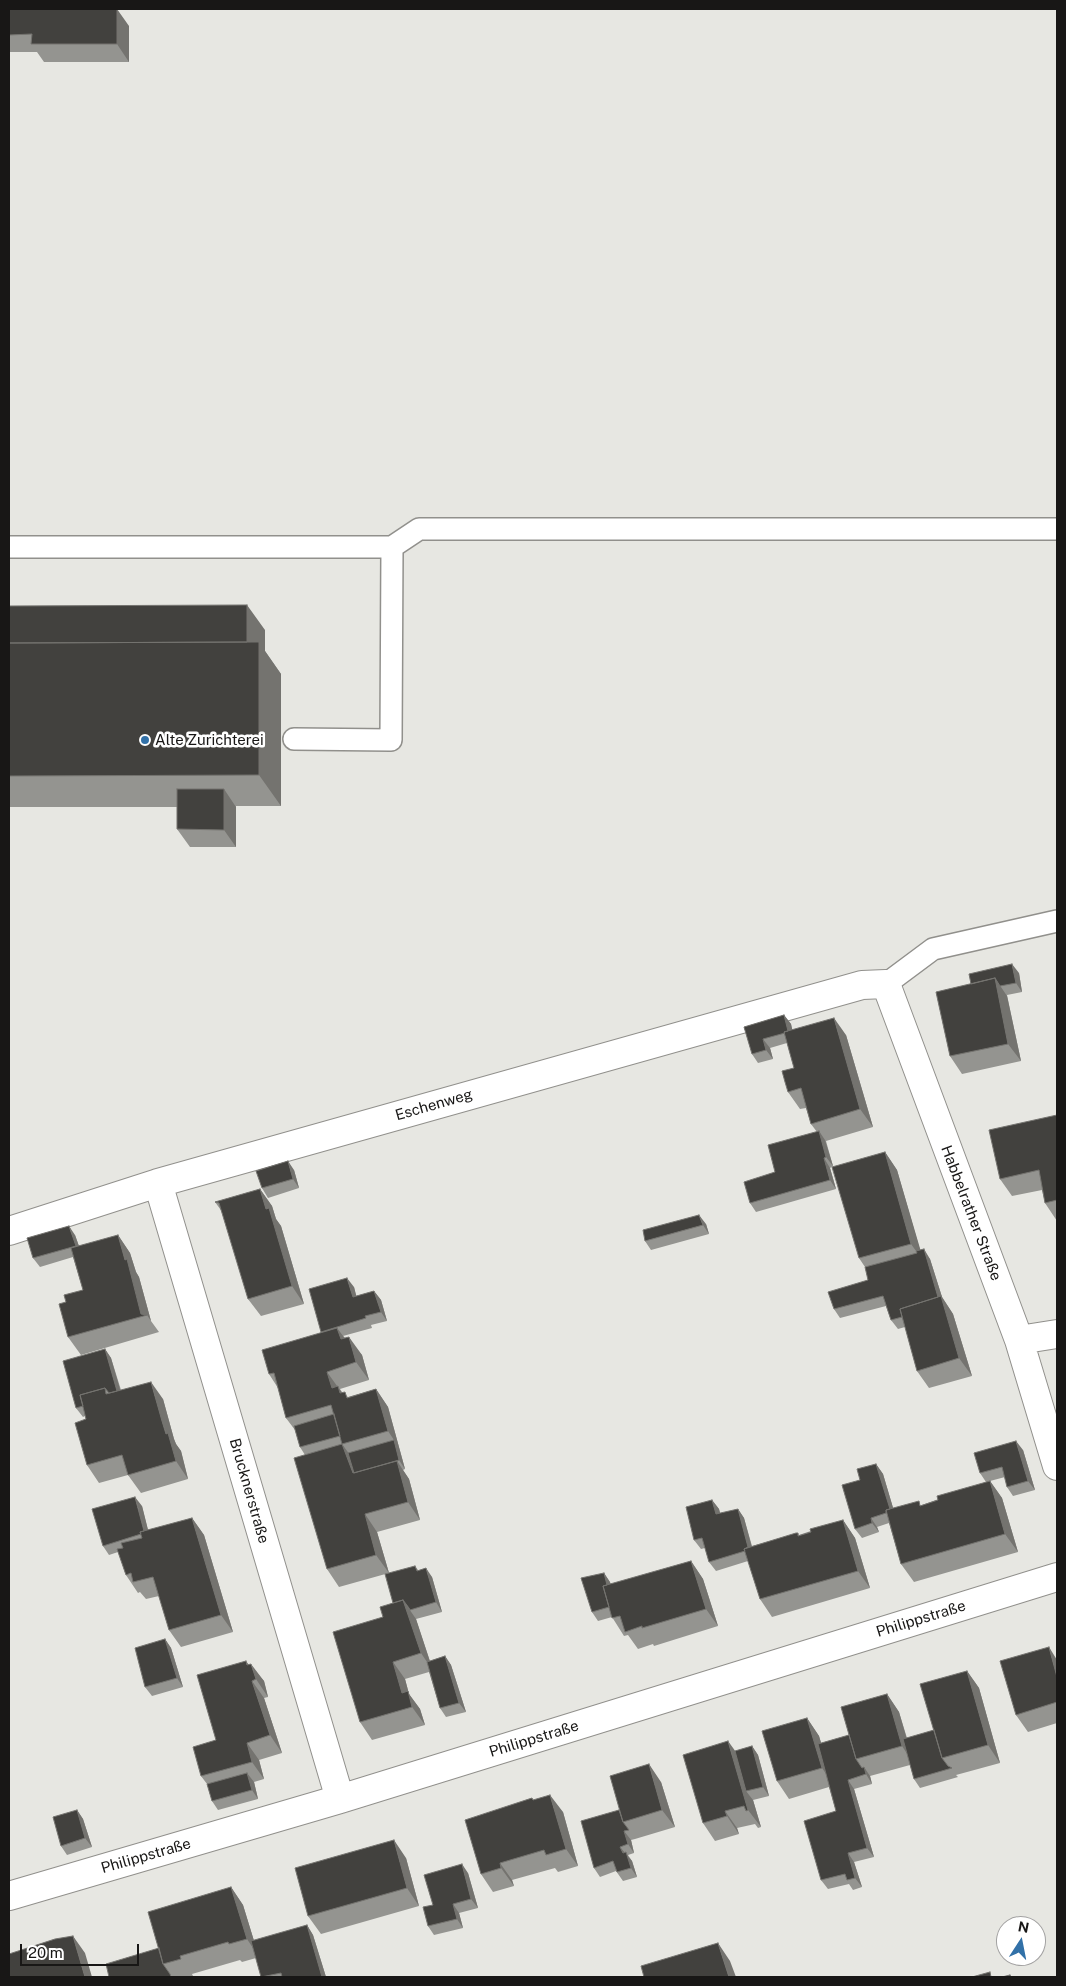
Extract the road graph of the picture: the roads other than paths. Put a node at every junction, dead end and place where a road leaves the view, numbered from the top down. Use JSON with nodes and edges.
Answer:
{"nodes":[{"id":1,"x":1057,"y":529,"type":"edge"},
{"id":2,"x":9,"y":547,"type":"edge"},
{"id":3,"x":392,"y":547,"type":"junction"},
{"id":4,"x":294,"y":739,"type":"dead end"},
{"id":5,"x":1057,"y":921,"type":"edge"},
{"id":6,"x":874,"y":984,"type":"junction"},
{"id":7,"x":158,"y":1183,"type":"junction"},
{"id":8,"x":9,"y":1232,"type":"edge"},
{"id":9,"x":1057,"y":1334,"type":"edge"},
{"id":10,"x":1020,"y":1340,"type":"junction"},
{"id":11,"x":1057,"y":1466,"type":"edge"},
{"id":12,"x":1057,"y":1577,"type":"edge"},
{"id":13,"x":340,"y":1799,"type":"junction"},
{"id":14,"x":9,"y":1896,"type":"edge"}],
"edges":[{"from":1,"to":3,"type":"lane"},
{"from":2,"to":3,"type":"lane"},
{"from":3,"to":4,"type":"lane"},
{"from":5,"to":6,"type":"lane"},
{"from":6,"to":7,"type":"street","name":"Eschenweg"},
{"from":6,"to":10,"type":"street","name":"Habbelrather Straße"},
{"from":7,"to":8,"type":"street","name":"Eschenweg"},
{"from":7,"to":13,"type":"street","name":"Brucknerstraße"},
{"from":9,"to":10,"type":"street"},
{"from":10,"to":11,"type":"street","name":"Habbelrather Straße"},
{"from":12,"to":13,"type":"street","name":"Philippstraße"},
{"from":13,"to":14,"type":"street","name":"Philippstraße"}]}
